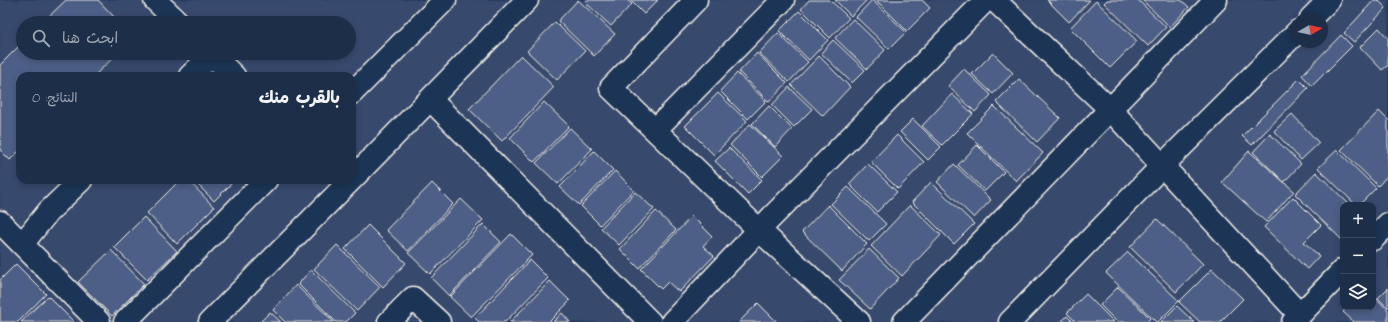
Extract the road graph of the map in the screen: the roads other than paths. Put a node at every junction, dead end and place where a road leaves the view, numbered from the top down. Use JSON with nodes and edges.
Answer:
{"nodes":[{"id":1,"x":155,"y":0,"type":"edge"},
{"id":2,"x":445,"y":0,"type":"edge"},
{"id":3,"x":527,"y":0,"type":"edge"},
{"id":4,"x":696,"y":0,"type":"edge"},
{"id":5,"x":783,"y":0,"type":"edge"},
{"id":6,"x":986,"y":0,"type":"edge"},
{"id":7,"x":994,"y":0,"type":"edge"},
{"id":8,"x":1216,"y":0,"type":"edge"},
{"id":9,"x":1329,"y":0,"type":"edge"},
{"id":10,"x":1317,"y":12,"type":"edge"},
{"id":11,"x":172,"y":16,"type":"edge"},
{"id":12,"x":1292,"y":37,"type":"edge"},
{"id":13,"x":205,"y":60,"type":"edge"},
{"id":14,"x":217,"y":60,"type":"edge"},
{"id":15,"x":194,"y":72,"type":"edge"},
{"id":16,"x":230,"y":72,"type":"edge"},
{"id":17,"x":356,"y":89,"type":"edge"},
{"id":18,"x":431,"y":100,"type":"junction"},
{"id":19,"x":1110,"y":109,"type":"junction"},
{"id":20,"x":655,"y":130,"type":"junction"},
{"id":21,"x":1163,"y":165,"type":"junction"},
{"id":22,"x":356,"y":176,"type":"edge"},
{"id":23,"x":77,"y":184,"type":"edge"},
{"id":24,"x":262,"y":184,"type":"edge"},
{"id":25,"x":348,"y":184,"type":"edge"},
{"id":26,"x":0,"y":222,"type":"edge"},
{"id":27,"x":1388,"y":224,"type":"edge"},
{"id":28,"x":759,"y":230,"type":"junction"},
{"id":29,"x":1375,"y":238,"type":"edge"},
{"id":30,"x":23,"y":243,"type":"junction"},
{"id":31,"x":1340,"y":273,"type":"edge"},
{"id":32,"x":1296,"y":318,"type":"edge"},
{"id":33,"x":100,"y":322,"type":"edge"},
{"id":34,"x":124,"y":322,"type":"edge"},
{"id":35,"x":210,"y":322,"type":"edge"},
{"id":36,"x":389,"y":322,"type":"edge"},
{"id":37,"x":439,"y":322,"type":"edge"},
{"id":38,"x":650,"y":322,"type":"edge"},
{"id":39,"x":672,"y":322,"type":"edge"},
{"id":40,"x":859,"y":322,"type":"edge"},
{"id":41,"x":904,"y":322,"type":"edge"},
{"id":42,"x":1010,"y":322,"type":"edge"}],
"edges":[{"from":1,"to":11,"type":"street"},
{"from":2,"to":17,"type":"street"},
{"from":3,"to":18,"type":"street"},
{"from":4,"to":20,"type":"street"},
{"from":5,"to":20,"type":"street"},
{"from":6,"to":28,"type":"street"},
{"from":7,"to":19,"type":"street"},
{"from":8,"to":19,"type":"street"},
{"from":9,"to":10,"type":"street"},
{"from":12,"to":21,"type":"street"},
{"from":13,"to":15,"type":"street"},
{"from":14,"to":16,"type":"street"},
{"from":18,"to":22,"type":"street"},
{"from":18,"to":38,"type":"street"},
{"from":19,"to":21,"type":"street"},
{"from":19,"to":41,"type":"street"},
{"from":20,"to":28,"type":"street"},
{"from":21,"to":32,"type":"street"},
{"from":21,"to":42,"type":"street"},
{"from":23,"to":30,"type":"street"},
{"from":24,"to":34,"type":"street"},
{"from":25,"to":35,"type":"street"},
{"from":26,"to":30,"type":"street"},
{"from":27,"to":29,"type":"street"},
{"from":28,"to":39,"type":"street"},
{"from":28,"to":40,"type":"street"},
{"from":30,"to":33,"type":"street"},
{"from":31,"to":32,"type":"street"},
{"from":36,"to":37,"type":"street"}]}
